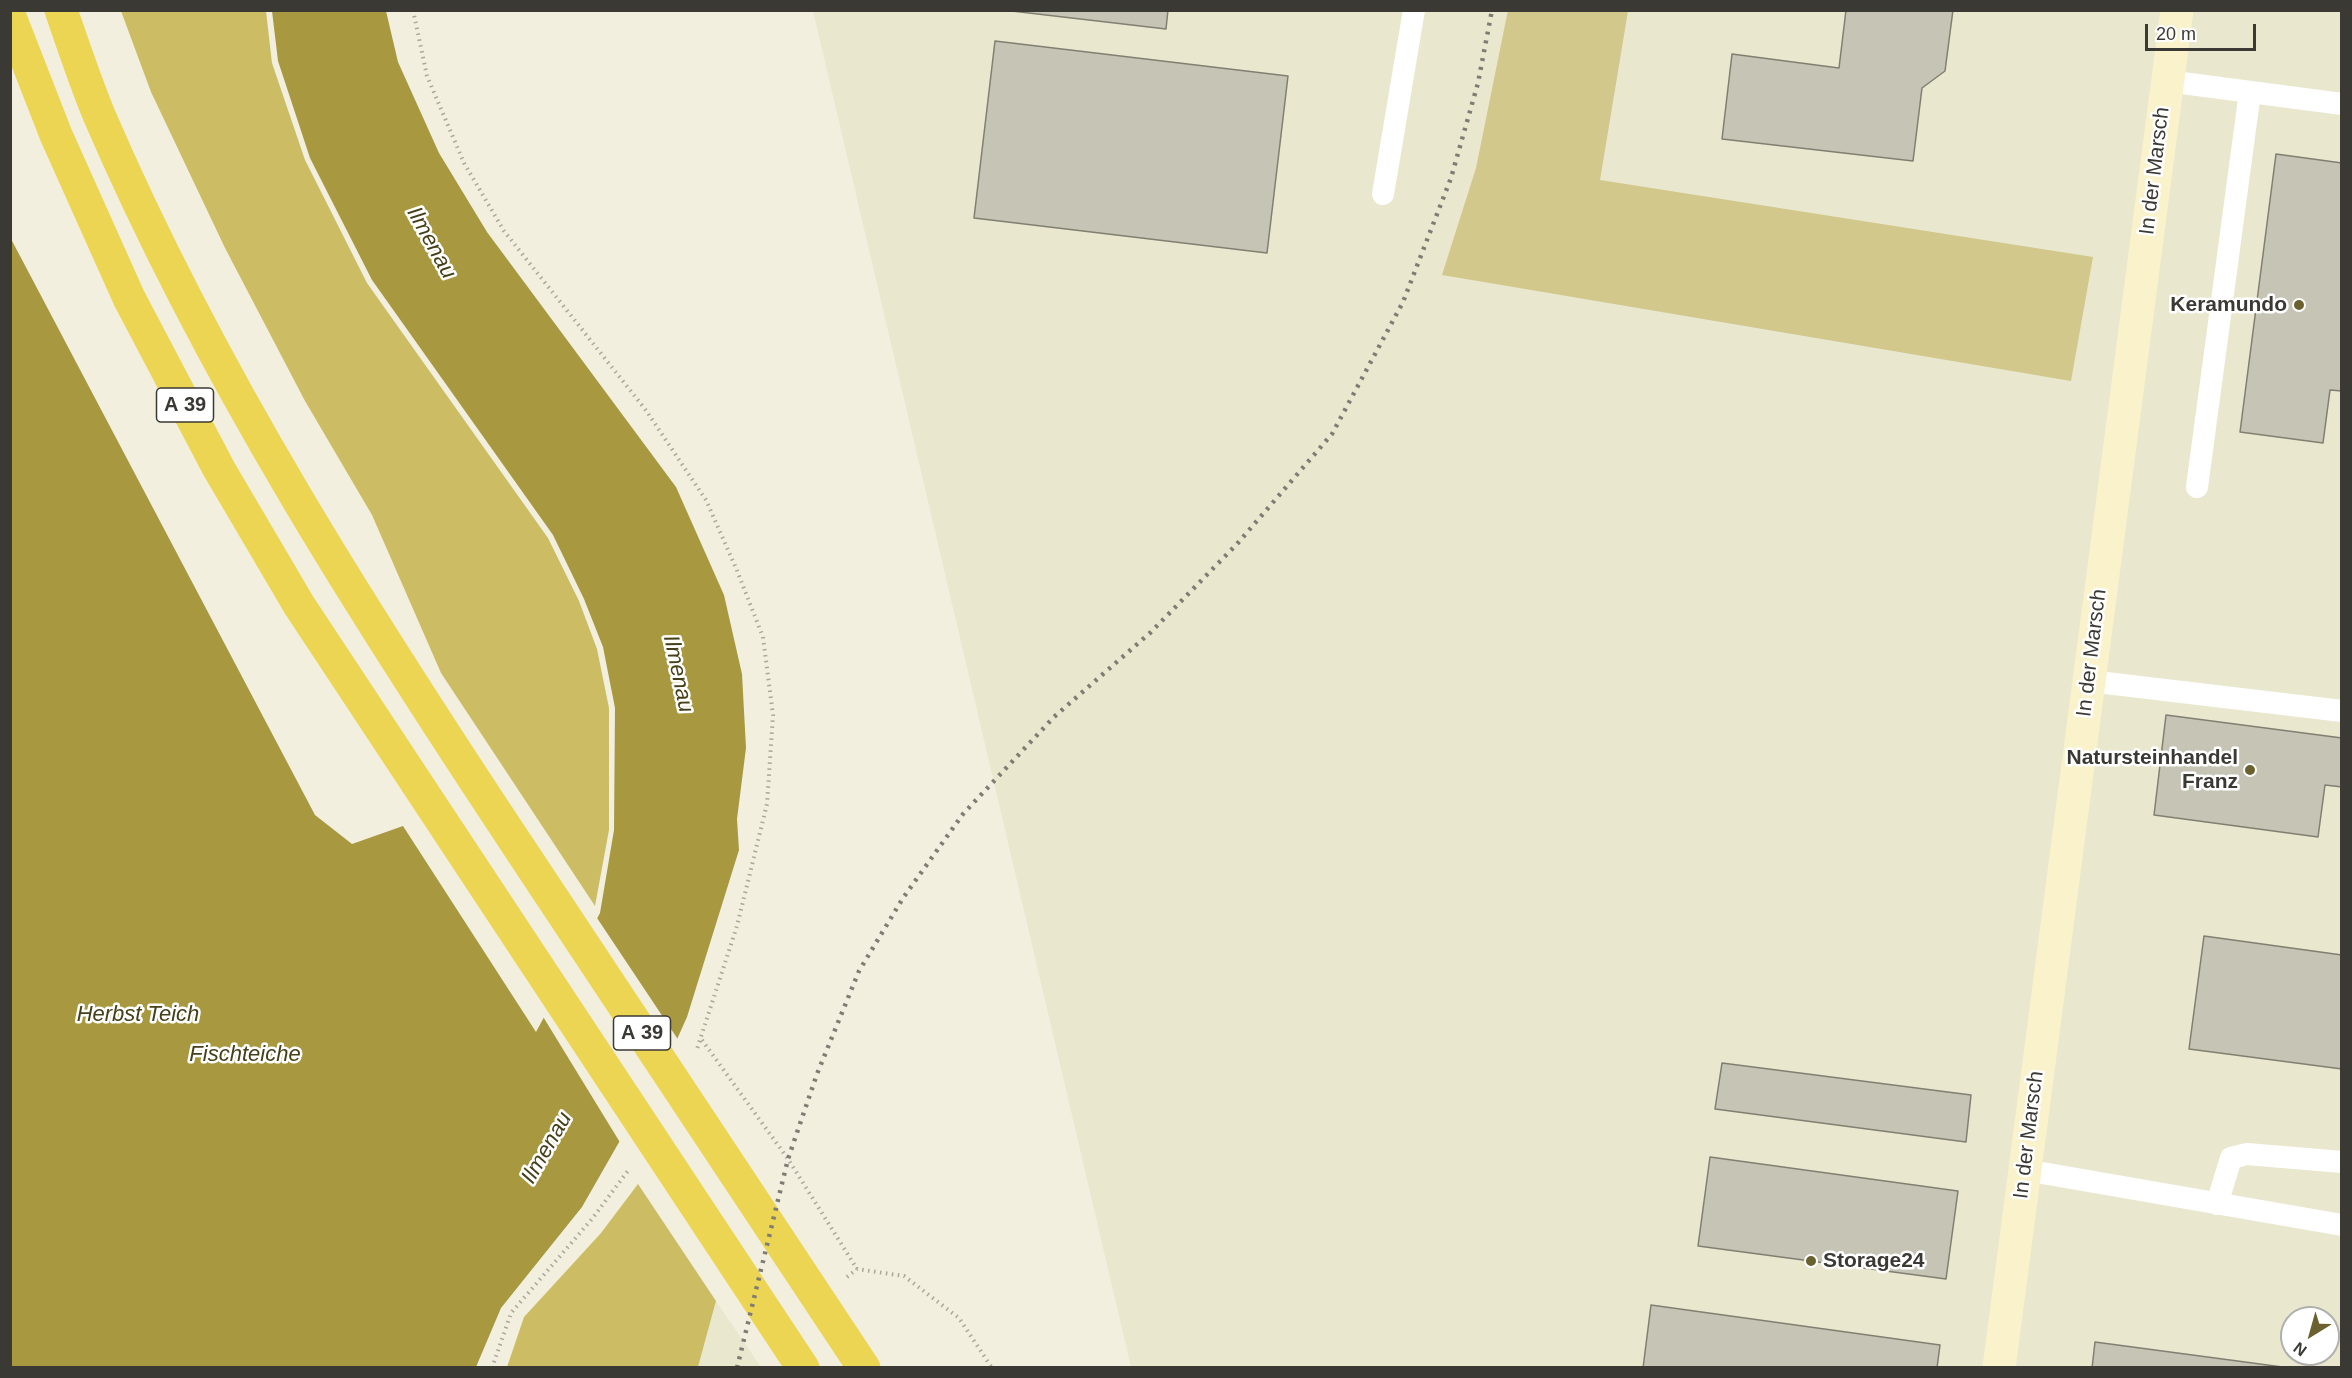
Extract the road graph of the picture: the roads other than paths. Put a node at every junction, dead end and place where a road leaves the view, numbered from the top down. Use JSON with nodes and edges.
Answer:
{"nodes":[{"id":1,"x":61,"y":10,"type":"edge"},
{"id":2,"x":2177,"y":10,"type":"edge"},
{"id":3,"x":1409,"y":11,"type":"edge"},
{"id":4,"x":10,"y":17,"type":"edge"},
{"id":5,"x":2167,"y":81,"type":"junction"},
{"id":6,"x":2250,"y":92,"type":"junction"},
{"id":7,"x":2342,"y":104,"type":"edge"},
{"id":8,"x":1383,"y":194,"type":"dead end"},
{"id":9,"x":2197,"y":487,"type":"dead end"},
{"id":10,"x":2089,"y":681,"type":"junction"},
{"id":11,"x":2342,"y":711,"type":"edge"},
{"id":12,"x":2342,"y":1162,"type":"edge"},
{"id":13,"x":2025,"y":1170,"type":"junction"},
{"id":14,"x":2217,"y":1204,"type":"junction"},
{"id":15,"x":2342,"y":1225,"type":"edge"},
{"id":16,"x":861,"y":1363,"type":"edge"},
{"id":17,"x":803,"y":1368,"type":"edge"},
{"id":18,"x":1999,"y":1368,"type":"edge"}],
"edges":[{"from":1,"to":16,"type":"highway","number":"A 39"},
{"from":2,"to":5,"type":"street","name":"In der Marsch"},
{"from":3,"to":8,"type":"lane"},
{"from":4,"to":17,"type":"highway","number":"A 39"},
{"from":5,"to":6,"type":"lane"},
{"from":5,"to":10,"type":"street","name":"In der Marsch"},
{"from":6,"to":7,"type":"lane"},
{"from":6,"to":9,"type":"lane"},
{"from":10,"to":11,"type":"lane"},
{"from":10,"to":13,"type":"street","name":"In der Marsch"},
{"from":12,"to":14,"type":"lane"},
{"from":13,"to":14,"type":"lane"},
{"from":13,"to":18,"type":"street","name":"In der Marsch"},
{"from":14,"to":15,"type":"lane"}]}
